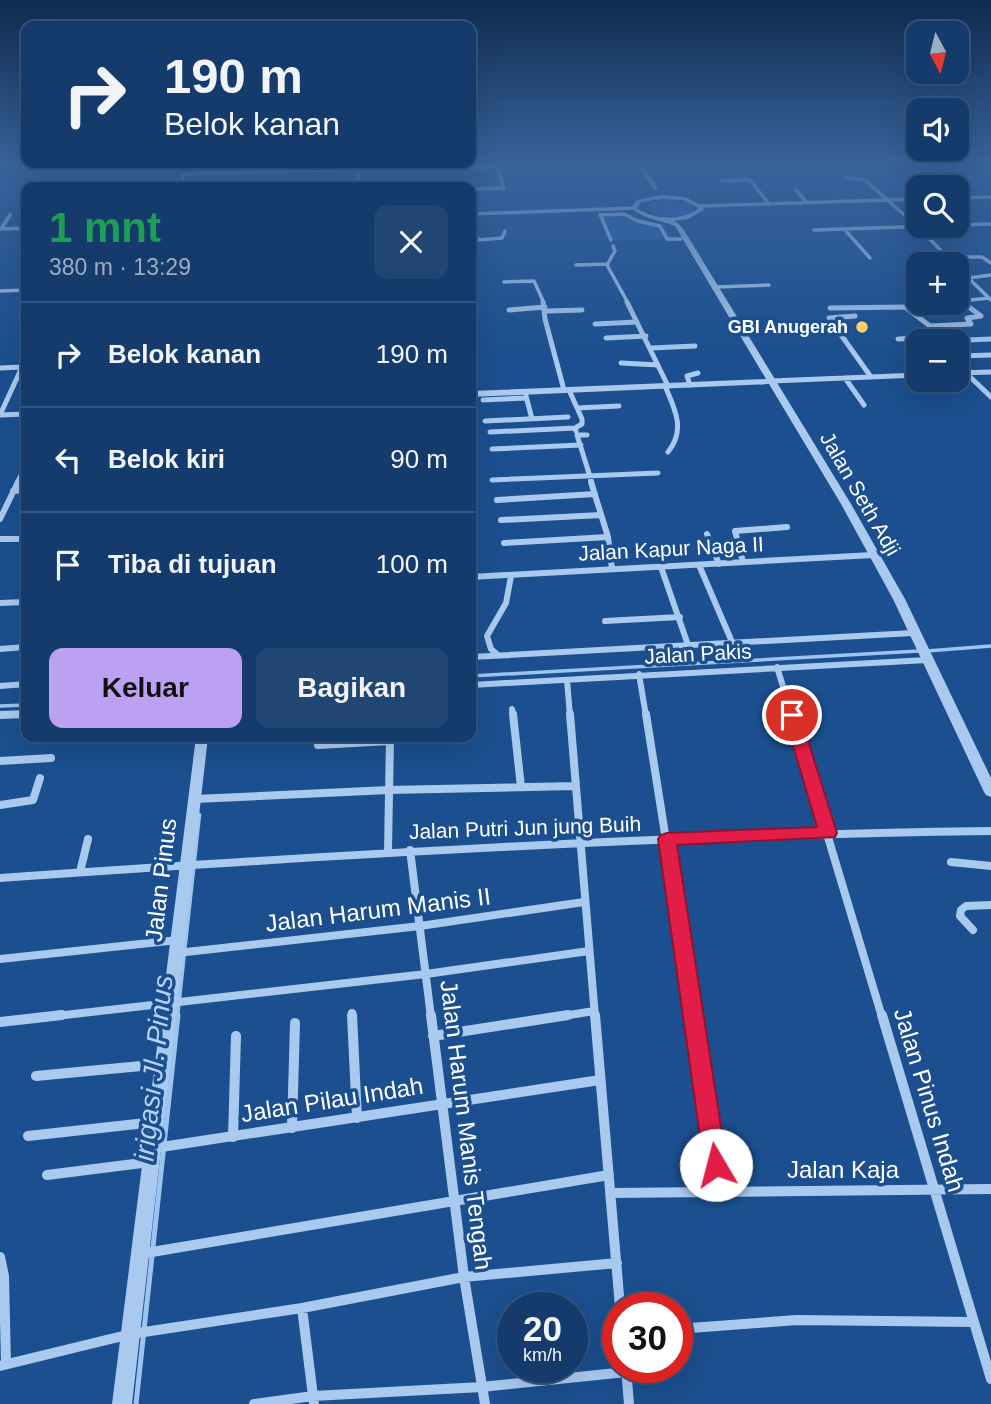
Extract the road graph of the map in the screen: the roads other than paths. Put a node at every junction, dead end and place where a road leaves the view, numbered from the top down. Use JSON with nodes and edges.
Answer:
{"nodes":[{"id":1,"x":606,"y":229,"type":"edge"},
{"id":2,"x":661,"y":229,"type":"edge"},
{"id":3,"x":679,"y":229,"type":"edge"},
{"id":4,"x":900,"y":229,"type":"edge"},
{"id":5,"x":814,"y":230,"type":"dead end"},
{"id":6,"x":845,"y":230,"type":"junction"},
{"id":7,"x":505,"y":231,"type":"dead end"},
{"id":8,"x":476,"y":238,"type":"edge"},
{"id":9,"x":928,"y":238,"type":"edge"},
{"id":10,"x":681,"y":239,"type":"dead end"},
{"id":11,"x":612,"y":243,"type":"joint"},
{"id":12,"x":941,"y":252,"type":"edge"},
{"id":13,"x":969,"y":257,"type":"edge"},
{"id":14,"x":870,"y":258,"type":"dead end"},
{"id":15,"x":991,"y":263,"type":"edge"},
{"id":16,"x":608,"y":264,"type":"junction"},
{"id":17,"x":576,"y":265,"type":"dead end"},
{"id":18,"x":991,"y":275,"type":"edge"},
{"id":19,"x":969,"y":278,"type":"joint"},
{"id":20,"x":504,"y":282,"type":"dead end"},
{"id":21,"x":769,"y":285,"type":"dead end"},
{"id":22,"x":715,"y":287,"type":"junction"},
{"id":23,"x":21,"y":290,"type":"edge"},
{"id":24,"x":0,"y":291,"type":"edge"},
{"id":25,"x":990,"y":300,"type":"edge"},
{"id":26,"x":830,"y":308,"type":"dead end"},
{"id":27,"x":546,"y":309,"type":"junction"},
{"id":28,"x":509,"y":310,"type":"dead end"},
{"id":29,"x":582,"y":310,"type":"dead end"},
{"id":30,"x":855,"y":316,"type":"dead end"},
{"id":31,"x":637,"y":322,"type":"junction"},
{"id":32,"x":595,"y":324,"type":"dead end"},
{"id":33,"x":930,"y":326,"type":"junction"},
{"id":34,"x":933,"y":329,"type":"edge"},
{"id":35,"x":646,"y":336,"type":"junction"},
{"id":36,"x":606,"y":338,"type":"dead end"},
{"id":37,"x":898,"y":339,"type":"dead end"},
{"id":38,"x":906,"y":339,"type":"edge"},
{"id":39,"x":969,"y":339,"type":"edge"},
{"id":40,"x":991,"y":339,"type":"edge"},
{"id":41,"x":695,"y":346,"type":"dead end"},
{"id":42,"x":650,"y":348,"type":"junction"},
{"id":43,"x":991,"y":355,"type":"edge"},
{"id":44,"x":969,"y":356,"type":"edge"},
{"id":45,"x":621,"y":363,"type":"dead end"},
{"id":46,"x":659,"y":365,"type":"junction"},
{"id":47,"x":21,"y":367,"type":"edge"},
{"id":48,"x":0,"y":368,"type":"edge"},
{"id":49,"x":991,"y":372,"type":"edge"},
{"id":50,"x":21,"y":373,"type":"edge"},
{"id":51,"x":698,"y":373,"type":"dead end"},
{"id":52,"x":969,"y":373,"type":"joint"},
{"id":53,"x":906,"y":376,"type":"edge"},
{"id":54,"x":871,"y":377,"type":"junction"},
{"id":55,"x":845,"y":378,"type":"junction"},
{"id":56,"x":771,"y":381,"type":"junction"},
{"id":57,"x":690,"y":385,"type":"junction"},
{"id":58,"x":666,"y":386,"type":"junction"},
{"id":59,"x":566,"y":390,"type":"junction"},
{"id":60,"x":476,"y":394,"type":"edge"},
{"id":61,"x":525,"y":395,"type":"junction"},
{"id":62,"x":991,"y":397,"type":"edge"},
{"id":63,"x":483,"y":400,"type":"dead end"},
{"id":64,"x":864,"y":405,"type":"dead end"},
{"id":65,"x":620,"y":406,"type":"dead end"},
{"id":66,"x":577,"y":408,"type":"junction"},
{"id":67,"x":21,"y":414,"type":"edge"},
{"id":68,"x":0,"y":415,"type":"edge"},
{"id":69,"x":568,"y":417,"type":"dead end"},
{"id":70,"x":532,"y":419,"type":"junction"},
{"id":71,"x":485,"y":421,"type":"dead end"},
{"id":72,"x":575,"y":428,"type":"junction"},
{"id":73,"x":490,"y":432,"type":"dead end"},
{"id":74,"x":577,"y":435,"type":"junction"},
{"id":75,"x":587,"y":435,"type":"dead end"},
{"id":76,"x":581,"y":445,"type":"junction"},
{"id":77,"x":492,"y":449,"type":"dead end"},
{"id":78,"x":668,"y":452,"type":"dead end"},
{"id":79,"x":657,"y":472,"type":"dead end"},
{"id":80,"x":588,"y":475,"type":"junction"},
{"id":81,"x":21,"y":476,"type":"edge"},
{"id":82,"x":492,"y":480,"type":"dead end"},
{"id":83,"x":21,"y":490,"type":"edge"},
{"id":84,"x":13,"y":491,"type":"junction"},
{"id":85,"x":595,"y":494,"type":"junction"},
{"id":86,"x":497,"y":500,"type":"dead end"},
{"id":87,"x":601,"y":515,"type":"junction"},
{"id":88,"x":0,"y":519,"type":"edge"},
{"id":89,"x":502,"y":520,"type":"dead end"},
{"id":90,"x":787,"y":527,"type":"dead end"},
{"id":91,"x":707,"y":534,"type":"dead end"},
{"id":92,"x":608,"y":537,"type":"junction"},
{"id":93,"x":0,"y":538,"type":"edge"},
{"id":94,"x":21,"y":539,"type":"edge"},
{"id":95,"x":504,"y":543,"type":"dead end"},
{"id":96,"x":873,"y":555,"type":"junction"},
{"id":97,"x":743,"y":562,"type":"junction"},
{"id":98,"x":719,"y":564,"type":"junction"},
{"id":99,"x":699,"y":565,"type":"junction"},
{"id":100,"x":661,"y":567,"type":"junction"},
{"id":101,"x":612,"y":569,"type":"junction"},
{"id":102,"x":511,"y":576,"type":"junction"},
{"id":103,"x":476,"y":577,"type":"edge"},
{"id":104,"x":21,"y":602,"type":"edge"},
{"id":105,"x":0,"y":603,"type":"edge"},
{"id":106,"x":680,"y":617,"type":"junction"},
{"id":107,"x":605,"y":621,"type":"dead end"},
{"id":108,"x":913,"y":634,"type":"junction"},
{"id":109,"x":732,"y":642,"type":"junction"},
{"id":110,"x":688,"y":645,"type":"junction"},
{"id":111,"x":21,"y":648,"type":"edge"},
{"id":112,"x":0,"y":649,"type":"edge"},
{"id":113,"x":925,"y":655,"type":"junction"},
{"id":114,"x":500,"y":656,"type":"junction"},
{"id":115,"x":476,"y":657,"type":"edge"},
{"id":116,"x":777,"y":667,"type":"junction"},
{"id":117,"x":639,"y":674,"type":"junction"},
{"id":118,"x":566,"y":680,"type":"junction"},
{"id":119,"x":21,"y":684,"type":"edge"},
{"id":120,"x":0,"y":685,"type":"edge"},
{"id":121,"x":476,"y":685,"type":"edge"},
{"id":122,"x":512,"y":709,"type":"dead end"},
{"id":123,"x":21,"y":714,"type":"edge"},
{"id":124,"x":0,"y":715,"type":"edge"},
{"id":125,"x":201,"y":742,"type":"edge"},
{"id":126,"x":354,"y":742,"type":"edge"},
{"id":127,"x":390,"y":742,"type":"edge"},
{"id":128,"x":318,"y":745,"type":"dead end"},
{"id":129,"x":51,"y":758,"type":"dead end"},
{"id":130,"x":0,"y":761,"type":"edge"},
{"id":131,"x":40,"y":778,"type":"dead end"},
{"id":132,"x":575,"y":786,"type":"junction"},
{"id":133,"x":521,"y":787,"type":"junction"},
{"id":134,"x":389,"y":790,"type":"junction"},
{"id":135,"x":991,"y":792,"type":"edge"},
{"id":136,"x":195,"y":799,"type":"junction"},
{"id":137,"x":0,"y":805,"type":"edge"},
{"id":138,"x":991,"y":831,"type":"edge"},
{"id":139,"x":828,"y":833,"type":"junction"},
{"id":140,"x":88,"y":839,"type":"dead end"},
{"id":141,"x":667,"y":839,"type":"junction"},
{"id":142,"x":579,"y":843,"type":"junction"},
{"id":143,"x":410,"y":850,"type":"junction"},
{"id":144,"x":388,"y":851,"type":"junction"},
{"id":145,"x":951,"y":862,"type":"dead end"},
{"id":146,"x":186,"y":865,"type":"junction"},
{"id":147,"x":991,"y":866,"type":"edge"},
{"id":148,"x":80,"y":872,"type":"junction"},
{"id":149,"x":0,"y":878,"type":"edge"},
{"id":150,"x":584,"y":902,"type":"junction"},
{"id":151,"x":991,"y":905,"type":"edge"},
{"id":152,"x":420,"y":926,"type":"junction"},
{"id":153,"x":973,"y":930,"type":"dead end"},
{"id":154,"x":178,"y":947,"type":"junction"},
{"id":155,"x":589,"y":951,"type":"junction"},
{"id":156,"x":0,"y":958,"type":"edge"},
{"id":157,"x":426,"y":974,"type":"junction"},
{"id":158,"x":171,"y":1003,"type":"junction"},
{"id":159,"x":594,"y":1011,"type":"junction"},
{"id":160,"x":352,"y":1013,"type":"dead end"},
{"id":161,"x":0,"y":1021,"type":"edge"},
{"id":162,"x":295,"y":1023,"type":"dead end"},
{"id":163,"x":236,"y":1036,"type":"dead end"},
{"id":164,"x":433,"y":1036,"type":"junction"},
{"id":165,"x":163,"y":1064,"type":"junction"},
{"id":166,"x":36,"y":1076,"type":"dead end"},
{"id":167,"x":600,"y":1080,"type":"junction"},
{"id":168,"x":442,"y":1104,"type":"junction"},
{"id":169,"x":357,"y":1118,"type":"junction"},
{"id":170,"x":156,"y":1122,"type":"junction"},
{"id":171,"x":292,"y":1128,"type":"junction"},
{"id":172,"x":29,"y":1136,"type":"dead end"},
{"id":173,"x":233,"y":1137,"type":"junction"},
{"id":174,"x":152,"y":1155,"type":"junction"},
{"id":175,"x":47,"y":1175,"type":"dead end"},
{"id":176,"x":609,"y":1175,"type":"junction"},
{"id":177,"x":991,"y":1189,"type":"edge"},
{"id":178,"x":934,"y":1191,"type":"junction"},
{"id":179,"x":720,"y":1192,"type":"junction"},
{"id":180,"x":611,"y":1193,"type":"junction"},
{"id":181,"x":456,"y":1201,"type":"junction"},
{"id":182,"x":140,"y":1255,"type":"junction"},
{"id":183,"x":0,"y":1257,"type":"edge"},
{"id":184,"x":617,"y":1263,"type":"junction"},
{"id":185,"x":464,"y":1278,"type":"junction"},
{"id":186,"x":620,"y":1292,"type":"edge"},
{"id":187,"x":302,"y":1308,"type":"junction"},
{"id":188,"x":974,"y":1322,"type":"junction"},
{"id":189,"x":693,"y":1328,"type":"edge"},
{"id":190,"x":131,"y":1334,"type":"junction"},
{"id":191,"x":3,"y":1365,"type":"edge"},
{"id":192,"x":602,"y":1372,"type":"edge"},
{"id":193,"x":991,"y":1379,"type":"edge"},
{"id":194,"x":627,"y":1383,"type":"edge"},
{"id":195,"x":482,"y":1387,"type":"junction"},
{"id":196,"x":314,"y":1400,"type":"edge"},
{"id":197,"x":122,"y":1404,"type":"edge"},
{"id":198,"x":254,"y":1404,"type":"edge"},
{"id":199,"x":485,"y":1404,"type":"edge"},
{"id":200,"x":629,"y":1404,"type":"edge"}],
"edges":[{"from":1,"to":11,"type":"street"},
{"from":2,"to":10,"type":"street"},
{"from":3,"to":22,"type":"street","name":"Jalan Seth Adji"},
{"from":4,"to":6,"type":"street"},
{"from":5,"to":6,"type":"street"},
{"from":6,"to":14,"type":"street"},
{"from":7,"to":8,"type":"street"},
{"from":9,"to":12,"type":"street"},
{"from":11,"to":16,"type":"street"},
{"from":13,"to":15,"type":"street"},
{"from":16,"to":17,"type":"street"},
{"from":16,"to":31,"type":"street"},
{"from":18,"to":19,"type":"street"},
{"from":19,"to":25,"type":"street"},
{"from":20,"to":27,"type":"street"},
{"from":21,"to":22,"type":"street"},
{"from":22,"to":56,"type":"street","name":"Jalan Seth Adji"},
{"from":23,"to":24,"type":"street"},
{"from":25,"to":33,"type":"street"},
{"from":26,"to":33,"type":"street"},
{"from":27,"to":28,"type":"street"},
{"from":27,"to":29,"type":"street"},
{"from":27,"to":59,"type":"street"},
{"from":30,"to":54,"type":"street"},
{"from":31,"to":32,"type":"street"},
{"from":31,"to":35,"type":"street"},
{"from":33,"to":34,"type":"street"},
{"from":35,"to":36,"type":"street"},
{"from":35,"to":42,"type":"street"},
{"from":37,"to":38,"type":"street"},
{"from":39,"to":40,"type":"street"},
{"from":41,"to":42,"type":"street"},
{"from":42,"to":46,"type":"street"},
{"from":43,"to":44,"type":"street"},
{"from":45,"to":46,"type":"street"},
{"from":46,"to":58,"type":"street"},
{"from":47,"to":48,"type":"street"},
{"from":49,"to":52,"type":"street"},
{"from":50,"to":68,"type":"street"},
{"from":51,"to":57,"type":"street"},
{"from":52,"to":62,"type":"street"},
{"from":53,"to":54,"type":"street"},
{"from":54,"to":55,"type":"street"},
{"from":55,"to":56,"type":"street"},
{"from":55,"to":64,"type":"street"},
{"from":56,"to":57,"type":"street"},
{"from":56,"to":96,"type":"street","name":"Jalan Seth Adji"},
{"from":57,"to":58,"type":"street"},
{"from":58,"to":59,"type":"street"},
{"from":58,"to":78,"type":"street"},
{"from":59,"to":61,"type":"street"},
{"from":59,"to":66,"type":"street"},
{"from":60,"to":61,"type":"street"},
{"from":61,"to":63,"type":"street"},
{"from":61,"to":70,"type":"street"},
{"from":65,"to":66,"type":"street"},
{"from":66,"to":72,"type":"street"},
{"from":67,"to":68,"type":"street"},
{"from":69,"to":70,"type":"street"},
{"from":70,"to":71,"type":"street"},
{"from":72,"to":73,"type":"street"},
{"from":72,"to":74,"type":"street"},
{"from":74,"to":75,"type":"street"},
{"from":74,"to":76,"type":"street"},
{"from":76,"to":77,"type":"street"},
{"from":76,"to":80,"type":"street"},
{"from":79,"to":80,"type":"street"},
{"from":80,"to":82,"type":"street"},
{"from":80,"to":85,"type":"street"},
{"from":81,"to":84,"type":"street"},
{"from":83,"to":84,"type":"street"},
{"from":84,"to":88,"type":"street"},
{"from":85,"to":86,"type":"street"},
{"from":85,"to":87,"type":"street"},
{"from":87,"to":89,"type":"street"},
{"from":87,"to":92,"type":"street"},
{"from":90,"to":97,"type":"street"},
{"from":91,"to":98,"type":"street"},
{"from":92,"to":95,"type":"street"},
{"from":92,"to":101,"type":"street"},
{"from":93,"to":94,"type":"street"},
{"from":96,"to":97,"type":"street","name":"Jalan Kapur Naga II"},
{"from":96,"to":108,"type":"street","name":"Jalan Seth Adji"},
{"from":97,"to":98,"type":"street","name":"Jalan Kapur Naga II"},
{"from":98,"to":99,"type":"street","name":"Jalan Kapur Naga II"},
{"from":99,"to":100,"type":"street","name":"Jalan Kapur Naga II"},
{"from":99,"to":109,"type":"street"},
{"from":100,"to":101,"type":"street","name":"Jalan Kapur Naga II"},
{"from":100,"to":106,"type":"street"},
{"from":101,"to":102,"type":"street","name":"Jalan Kapur Naga II"},
{"from":102,"to":103,"type":"street","name":"Jalan Kapur Naga II"},
{"from":102,"to":114,"type":"street"},
{"from":104,"to":105,"type":"street"},
{"from":106,"to":107,"type":"street"},
{"from":106,"to":110,"type":"street"},
{"from":108,"to":109,"type":"street"},
{"from":108,"to":113,"type":"street","name":"Jalan Seth Adji"},
{"from":109,"to":110,"type":"street"},
{"from":110,"to":114,"type":"street"},
{"from":111,"to":112,"type":"street"},
{"from":113,"to":116,"type":"street","name":"Jalan Pakis"},
{"from":113,"to":135,"type":"street","name":"Jalan Seth Adji"},
{"from":114,"to":115,"type":"street"},
{"from":116,"to":117,"type":"street","name":"Jalan Pakis"},
{"from":116,"to":139,"type":"street","name":"Jalan Pinus Indah"},
{"from":117,"to":118,"type":"street","name":"Jalan Pakis"},
{"from":117,"to":141,"type":"street"},
{"from":118,"to":121,"type":"street","name":"Jalan Pakis"},
{"from":118,"to":132,"type":"street"},
{"from":119,"to":120,"type":"street"},
{"from":122,"to":133,"type":"street"},
{"from":123,"to":124,"type":"street"},
{"from":125,"to":136,"type":"street","name":"Jalan Pinus"},
{"from":126,"to":128,"type":"street"},
{"from":127,"to":134,"type":"street"},
{"from":129,"to":130,"type":"street"},
{"from":131,"to":137,"type":"street"},
{"from":132,"to":133,"type":"street"},
{"from":132,"to":142,"type":"street"},
{"from":133,"to":134,"type":"street"},
{"from":134,"to":136,"type":"street"},
{"from":134,"to":144,"type":"street"},
{"from":136,"to":146,"type":"street","name":"Jalan Pinus"},
{"from":138,"to":139,"type":"street","name":"Jalan Putri Jun jung Buih"},
{"from":139,"to":141,"type":"street","name":"Jalan Putri Jun jung Buih"},
{"from":139,"to":178,"type":"street","name":"Jalan Pinus Indah"},
{"from":140,"to":148,"type":"street"},
{"from":141,"to":142,"type":"street","name":"Jalan Putri Jun jung Buih"},
{"from":141,"to":179,"type":"street"},
{"from":142,"to":143,"type":"street","name":"Jalan Putri Jun jung Buih"},
{"from":142,"to":150,"type":"street"},
{"from":143,"to":144,"type":"street","name":"Jalan Putri Jun jung Buih"},
{"from":143,"to":152,"type":"street","name":"Jalan Harum Manis Tengah"},
{"from":144,"to":146,"type":"street","name":"Jalan Putri Jun jung Buih"},
{"from":145,"to":147,"type":"street"},
{"from":146,"to":148,"type":"street","name":"Jalan Putri Jun jung Buih"},
{"from":146,"to":154,"type":"street","name":"Jalan Pinus"},
{"from":148,"to":149,"type":"street","name":"Jalan Putri Jun jung Buih"},
{"from":150,"to":152,"type":"street","name":"Jalan Harum Manis II"},
{"from":150,"to":155,"type":"street"},
{"from":151,"to":153,"type":"street"},
{"from":152,"to":154,"type":"street","name":"Jalan Harum Manis II"},
{"from":152,"to":157,"type":"street","name":"Jalan Harum Manis Tengah"},
{"from":154,"to":156,"type":"street","name":"Jalan Harum Manis II"},
{"from":154,"to":158,"type":"street","name":"Jalan Pinus"},
{"from":155,"to":157,"type":"street"},
{"from":155,"to":159,"type":"street"},
{"from":157,"to":158,"type":"street"},
{"from":157,"to":164,"type":"street","name":"Jalan Harum Manis Tengah"},
{"from":158,"to":161,"type":"street"},
{"from":158,"to":165,"type":"street","name":"Jalan Pinus"},
{"from":159,"to":164,"type":"street"},
{"from":159,"to":167,"type":"street"},
{"from":160,"to":169,"type":"street"},
{"from":162,"to":171,"type":"street"},
{"from":163,"to":173,"type":"street"},
{"from":164,"to":168,"type":"street","name":"Jalan Harum Manis Tengah"},
{"from":165,"to":166,"type":"street"},
{"from":165,"to":170,"type":"street","name":"Jalan Pinus"},
{"from":167,"to":168,"type":"street","name":"Jalan Pilau Indah"},
{"from":167,"to":176,"type":"street"},
{"from":168,"to":169,"type":"street","name":"Jalan Pilau Indah"},
{"from":168,"to":181,"type":"street","name":"Jalan Harum Manis Tengah"},
{"from":169,"to":171,"type":"street","name":"Jalan Pilau Indah"},
{"from":170,"to":172,"type":"street"},
{"from":170,"to":174,"type":"street","name":"Jalan Pinus"},
{"from":171,"to":173,"type":"street","name":"Jalan Pilau Indah"},
{"from":173,"to":174,"type":"street","name":"Jalan Pilau Indah"},
{"from":174,"to":175,"type":"street","name":"Jalan Pilau Indah"},
{"from":174,"to":182,"type":"street","name":"Jalan Pinus"},
{"from":176,"to":180,"type":"street"},
{"from":176,"to":181,"type":"street"},
{"from":177,"to":178,"type":"street","name":"Jalan Kaja"},
{"from":178,"to":179,"type":"street","name":"Jalan Kaja"},
{"from":178,"to":188,"type":"street","name":"Jalan Pinus Indah"},
{"from":179,"to":180,"type":"street","name":"Jalan Kaja"},
{"from":180,"to":184,"type":"street"},
{"from":181,"to":182,"type":"street"},
{"from":181,"to":185,"type":"street","name":"Jalan Harum Manis Tengah"},
{"from":182,"to":190,"type":"street","name":"Jalan Pinus"},
{"from":183,"to":191,"type":"street"},
{"from":184,"to":185,"type":"street"},
{"from":184,"to":186,"type":"street"},
{"from":185,"to":187,"type":"street"},
{"from":185,"to":195,"type":"street","name":"Jalan Harum Manis Tengah"},
{"from":187,"to":190,"type":"street"},
{"from":187,"to":196,"type":"street"},
{"from":188,"to":189,"type":"street"},
{"from":188,"to":193,"type":"street","name":"Jalan Pinus Indah"},
{"from":190,"to":191,"type":"street"},
{"from":190,"to":197,"type":"street","name":"Jalan Pinus"},
{"from":192,"to":195,"type":"street"},
{"from":194,"to":200,"type":"street"},
{"from":195,"to":196,"type":"street"},
{"from":195,"to":199,"type":"street","name":"Jalan Harum Manis Tengah"},
{"from":196,"to":198,"type":"street"}]}
